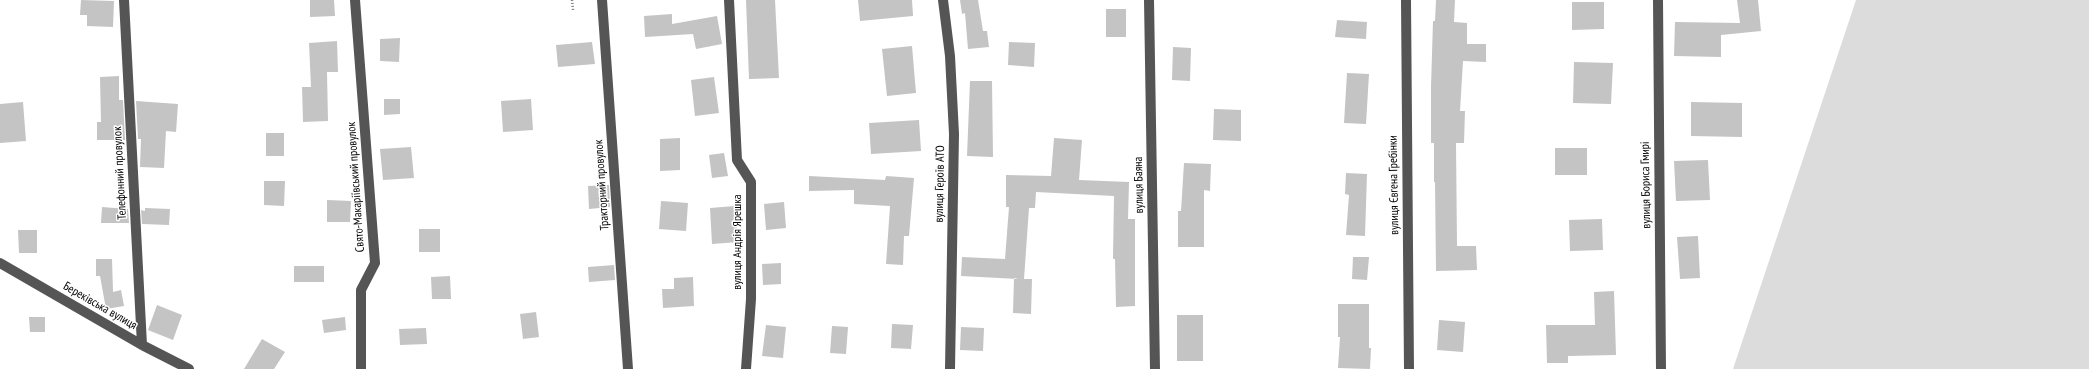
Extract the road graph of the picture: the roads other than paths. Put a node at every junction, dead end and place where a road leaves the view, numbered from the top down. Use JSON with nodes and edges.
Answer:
{"nodes":[{"id":1,"x":124,"y":0,"type":"edge"},
{"id":2,"x":356,"y":0,"type":"edge"},
{"id":3,"x":602,"y":0,"type":"edge"},
{"id":4,"x":730,"y":0,"type":"edge"},
{"id":5,"x":943,"y":0,"type":"edge"},
{"id":6,"x":1149,"y":0,"type":"edge"},
{"id":7,"x":1406,"y":0,"type":"edge"},
{"id":8,"x":1658,"y":0,"type":"edge"},
{"id":9,"x":0,"y":263,"type":"edge"},
{"id":10,"x":142,"y":345,"type":"junction"},
{"id":11,"x":189,"y":369,"type":"edge"},
{"id":12,"x":361,"y":369,"type":"edge"},
{"id":13,"x":628,"y":369,"type":"edge"},
{"id":14,"x":746,"y":369,"type":"edge"},
{"id":15,"x":950,"y":369,"type":"edge"},
{"id":16,"x":1155,"y":369,"type":"edge"},
{"id":17,"x":1409,"y":369,"type":"edge"},
{"id":18,"x":1661,"y":369,"type":"edge"}],
"edges":[{"from":1,"to":10,"type":"street","name":"Телефонний провулок"},
{"from":2,"to":12,"type":"street","name":"Свято-Макаріївський провулок"},
{"from":3,"to":13,"type":"street","name":"Тракторний провулок"},
{"from":4,"to":14,"type":"street","name":"вулиця Андрія Ярешка"},
{"from":5,"to":15,"type":"street","name":"вулиця Героїв АТО"},
{"from":6,"to":16,"type":"street","name":"вулиця Баяна"},
{"from":7,"to":17,"type":"street","name":"вулиця Євгена Гребінки"},
{"from":8,"to":18,"type":"street","name":"вулиця Бориса Гмирі"},
{"from":9,"to":10,"type":"street","name":"Береківська вулиця"},
{"from":10,"to":11,"type":"street","name":"Береківська вулиця"}]}
